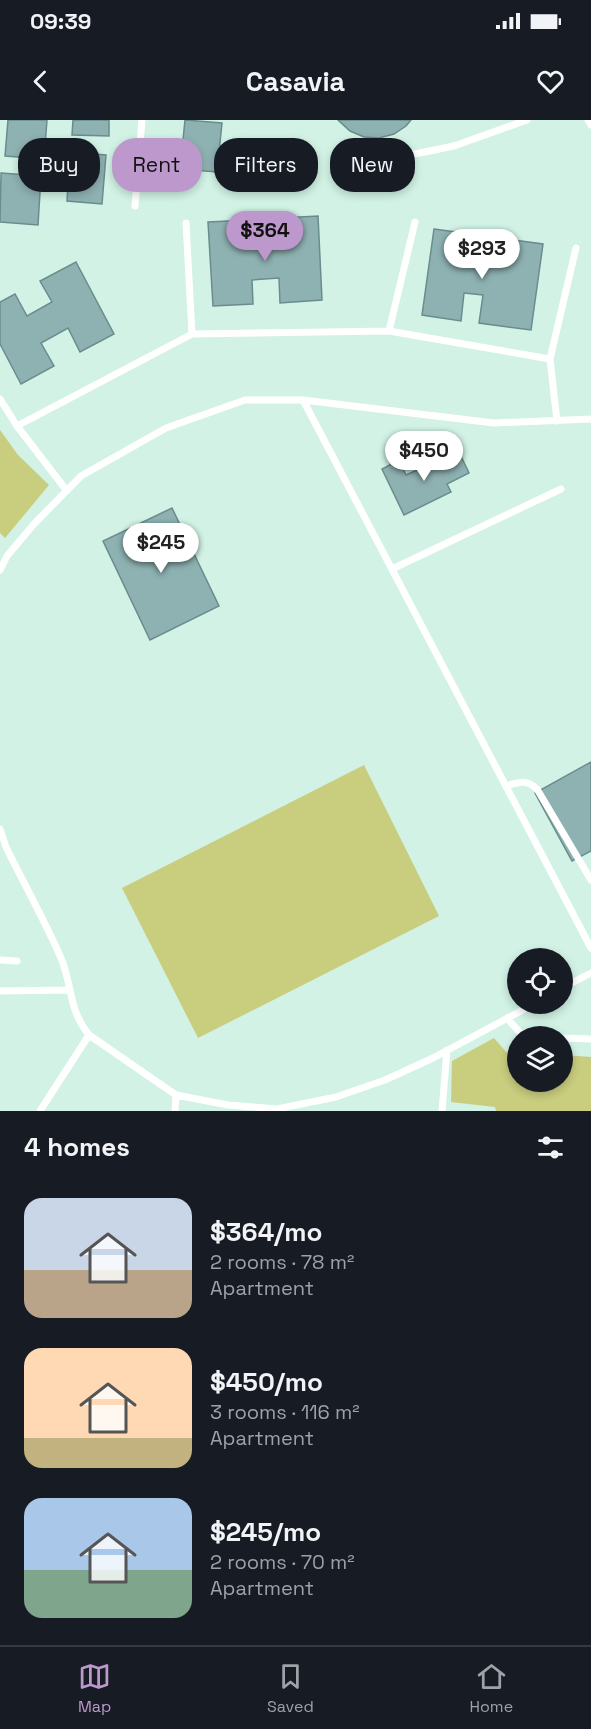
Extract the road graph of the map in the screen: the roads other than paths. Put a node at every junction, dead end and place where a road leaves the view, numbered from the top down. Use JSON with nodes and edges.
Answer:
{"nodes":[{"id":1,"x":142,"y":120,"type":"edge"},
{"id":2,"x":527,"y":120,"type":"edge"},
{"id":3,"x":588,"y":120,"type":"edge"},
{"id":4,"x":591,"y":125,"type":"edge"},
{"id":5,"x":415,"y":154,"type":"edge"},
{"id":6,"x":135,"y":206,"type":"dead end"},
{"id":7,"x":415,"y":222,"type":"dead end"},
{"id":8,"x":186,"y":223,"type":"dead end"},
{"id":9,"x":576,"y":248,"type":"dead end"},
{"id":10,"x":389,"y":331,"type":"junction"},
{"id":11,"x":192,"y":334,"type":"junction"},
{"id":12,"x":550,"y":359,"type":"junction"},
{"id":13,"x":0,"y":399,"type":"edge"},
{"id":14,"x":303,"y":400,"type":"junction"},
{"id":15,"x":591,"y":419,"type":"edge"},
{"id":16,"x":557,"y":421,"type":"junction"},
{"id":17,"x":17,"y":426,"type":"junction"},
{"id":18,"x":561,"y":489,"type":"dead end"},
{"id":19,"x":67,"y":491,"type":"junction"},
{"id":20,"x":4,"y":556,"type":"edge"},
{"id":21,"x":392,"y":569,"type":"junction"},
{"id":22,"x":0,"y":570,"type":"edge"},
{"id":23,"x":506,"y":786,"type":"junction"},
{"id":24,"x":0,"y":829,"type":"edge"},
{"id":25,"x":590,"y":875,"type":"edge"},
{"id":26,"x":591,"y":948,"type":"edge"},
{"id":27,"x":0,"y":960,"type":"edge"},
{"id":28,"x":16,"y":961,"type":"dead end"},
{"id":29,"x":591,"y":973,"type":"edge"},
{"id":30,"x":573,"y":982,"type":"edge"},
{"id":31,"x":69,"y":990,"type":"junction"},
{"id":32,"x":0,"y":991,"type":"edge"},
{"id":33,"x":515,"y":1014,"type":"edge"},
{"id":34,"x":507,"y":1018,"type":"junction"},
{"id":35,"x":514,"y":1026,"type":"edge"},
{"id":36,"x":89,"y":1035,"type":"junction"},
{"id":37,"x":573,"y":1038,"type":"edge"},
{"id":38,"x":591,"y":1039,"type":"edge"},
{"id":39,"x":447,"y":1050,"type":"junction"},
{"id":40,"x":176,"y":1095,"type":"junction"},
{"id":41,"x":277,"y":1110,"type":"edge"},
{"id":42,"x":40,"y":1111,"type":"edge"},
{"id":43,"x":175,"y":1111,"type":"edge"},
{"id":44,"x":442,"y":1111,"type":"edge"}],
"edges":[{"from":1,"to":6,"type":"lane"},
{"from":2,"to":5,"type":"lane"},
{"from":3,"to":4,"type":"lane"},
{"from":7,"to":10,"type":"lane"},
{"from":8,"to":11,"type":"lane"},
{"from":9,"to":12,"type":"lane"},
{"from":10,"to":11,"type":"lane"},
{"from":10,"to":12,"type":"lane"},
{"from":11,"to":17,"type":"lane"},
{"from":12,"to":16,"type":"lane"},
{"from":13,"to":17,"type":"lane"},
{"from":14,"to":16,"type":"lane"},
{"from":14,"to":19,"type":"lane"},
{"from":14,"to":21,"type":"lane"},
{"from":15,"to":16,"type":"lane"},
{"from":17,"to":19,"type":"lane"},
{"from":18,"to":21,"type":"lane"},
{"from":19,"to":20,"type":"lane"},
{"from":20,"to":22,"type":"lane"},
{"from":21,"to":23,"type":"lane"},
{"from":23,"to":25,"type":"lane"},
{"from":23,"to":26,"type":"lane"},
{"from":24,"to":31,"type":"lane"},
{"from":27,"to":28,"type":"lane"},
{"from":29,"to":30,"type":"lane"},
{"from":31,"to":32,"type":"lane"},
{"from":31,"to":36,"type":"lane"},
{"from":33,"to":34,"type":"lane"},
{"from":34,"to":35,"type":"lane"},
{"from":34,"to":39,"type":"lane"},
{"from":36,"to":40,"type":"lane"},
{"from":36,"to":42,"type":"lane"},
{"from":37,"to":38,"type":"lane"},
{"from":39,"to":41,"type":"lane"},
{"from":39,"to":44,"type":"lane"},
{"from":40,"to":41,"type":"lane"},
{"from":40,"to":43,"type":"lane"}]}
